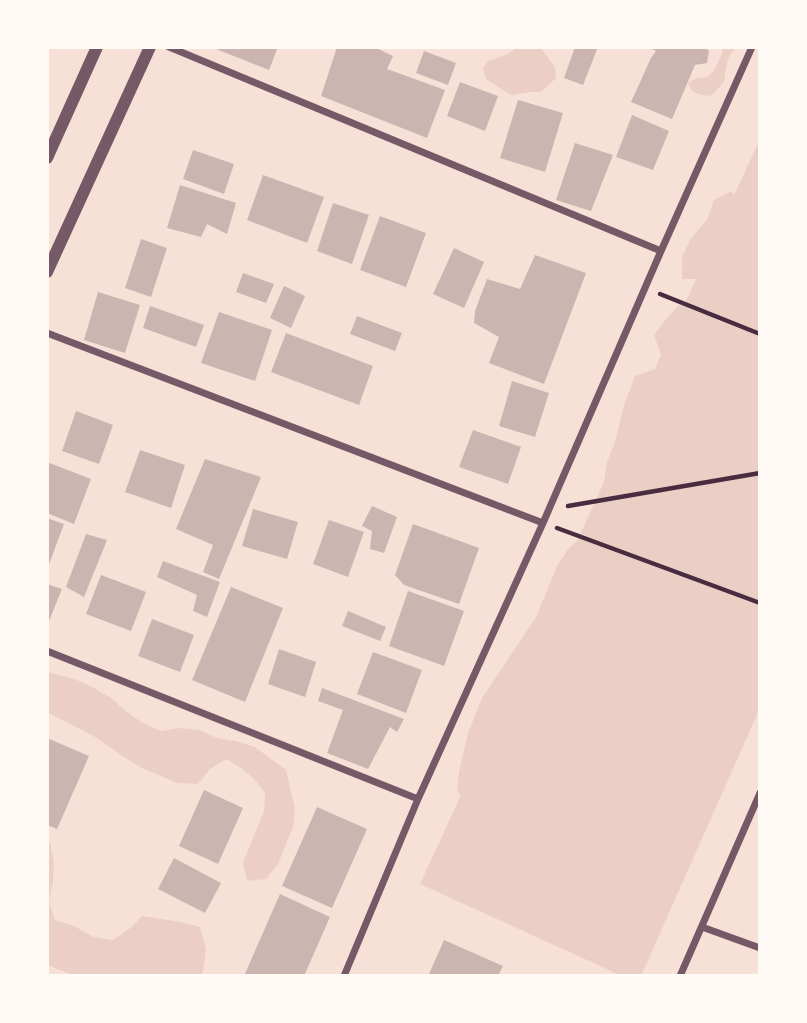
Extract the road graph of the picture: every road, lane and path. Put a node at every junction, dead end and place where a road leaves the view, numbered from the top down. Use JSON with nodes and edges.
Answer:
{"nodes":[{"id":1,"x":97,"y":47,"type":"edge"},
{"id":2,"x":150,"y":47,"type":"edge"},
{"id":3,"x":169,"y":47,"type":"edge"},
{"id":4,"x":752,"y":47,"type":"edge"},
{"id":5,"x":47,"y":158,"type":"edge"},
{"id":6,"x":661,"y":251,"type":"junction"},
{"id":7,"x":47,"y":272,"type":"edge"},
{"id":8,"x":646,"y":288,"type":"junction"},
{"id":9,"x":47,"y":333,"type":"edge"},
{"id":10,"x":760,"y":334,"type":"edge"},
{"id":11,"x":760,"y":473,"type":"edge"},
{"id":12,"x":549,"y":510,"type":"junction"},
{"id":13,"x":543,"y":523,"type":"junction"},
{"id":14,"x":760,"y":603,"type":"edge"},
{"id":15,"x":47,"y":651,"type":"edge"},
{"id":16,"x":760,"y":793,"type":"edge"},
{"id":17,"x":418,"y":799,"type":"junction"},
{"id":18,"x":702,"y":927,"type":"junction"},
{"id":19,"x":760,"y":948,"type":"edge"},
{"id":20,"x":344,"y":976,"type":"edge"},
{"id":21,"x":680,"y":976,"type":"edge"}],
"edges":[{"from":1,"to":5,"type":"street"},
{"from":2,"to":7,"type":"street"},
{"from":3,"to":6,"type":"street"},
{"from":4,"to":6,"type":"street"},
{"from":6,"to":8,"type":"street"},
{"from":8,"to":10,"type":"path"},
{"from":8,"to":12,"type":"street"},
{"from":9,"to":13,"type":"street"},
{"from":11,"to":12,"type":"path"},
{"from":12,"to":13,"type":"street"},
{"from":13,"to":14,"type":"path"},
{"from":13,"to":17,"type":"street"},
{"from":15,"to":17,"type":"street"},
{"from":16,"to":18,"type":"street"},
{"from":17,"to":20,"type":"street"},
{"from":18,"to":19,"type":"street"},
{"from":18,"to":21,"type":"street"}]}
